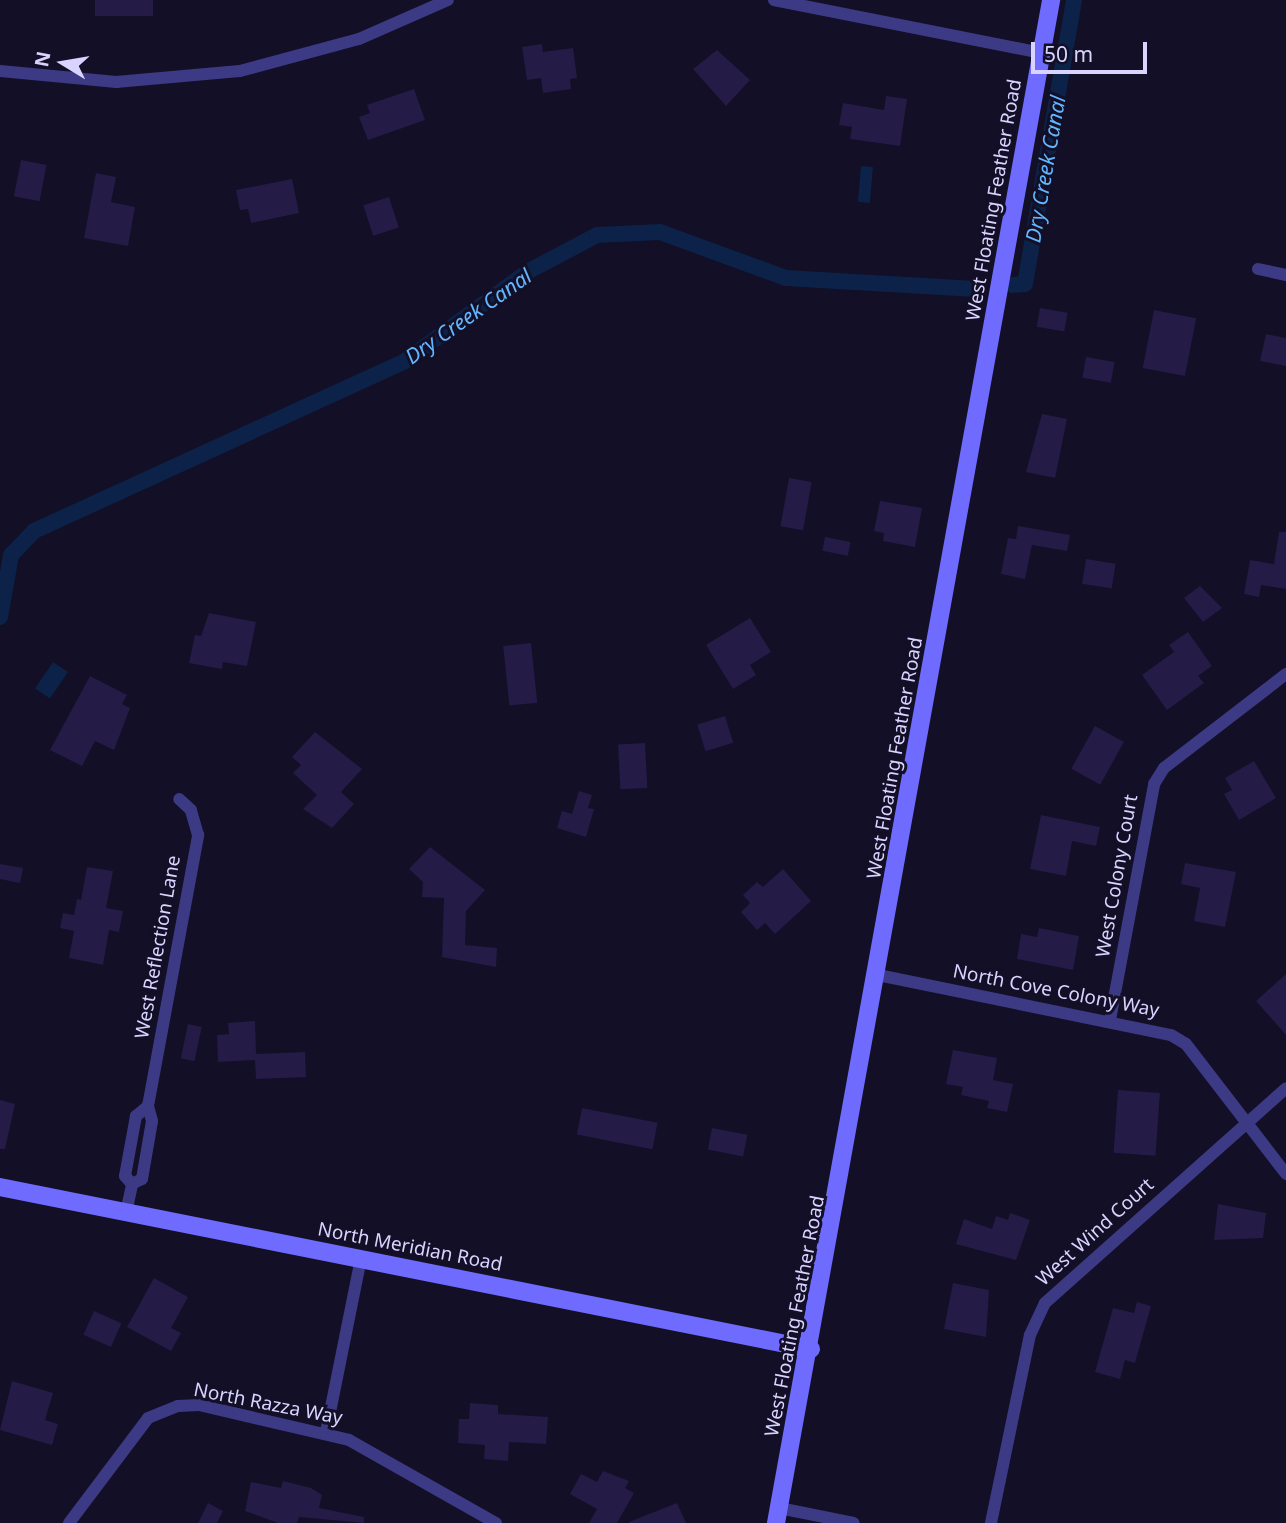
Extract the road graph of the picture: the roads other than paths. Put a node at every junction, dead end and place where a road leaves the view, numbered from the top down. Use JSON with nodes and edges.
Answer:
{"nodes":[{"id":1,"x":448,"y":0,"type":"edge"},
{"id":2,"x":774,"y":0,"type":"edge"},
{"id":3,"x":1051,"y":0,"type":"edge"},
{"id":4,"x":1041,"y":53,"type":"junction"},
{"id":5,"x":0,"y":71,"type":"edge"},
{"id":6,"x":1258,"y":270,"type":"dead end"},
{"id":7,"x":1286,"y":275,"type":"edge"},
{"id":8,"x":1286,"y":674,"type":"edge"},
{"id":9,"x":179,"y":799,"type":"dead end"},
{"id":10,"x":878,"y":975,"type":"junction"},
{"id":11,"x":1111,"y":1020,"type":"junction"},
{"id":12,"x":1286,"y":1088,"type":"edge"},
{"id":13,"x":1247,"y":1122,"type":"junction"},
{"id":14,"x":1286,"y":1174,"type":"edge"},
{"id":15,"x":0,"y":1187,"type":"edge"},
{"id":16,"x":127,"y":1213,"type":"junction"},
{"id":17,"x":361,"y":1259,"type":"junction"},
{"id":18,"x":811,"y":1349,"type":"junction"},
{"id":19,"x":326,"y":1432,"type":"junction"},
{"id":20,"x":778,"y":1516,"type":"edge"},
{"id":21,"x":69,"y":1523,"type":"edge"},
{"id":22,"x":496,"y":1523,"type":"edge"},
{"id":23,"x":854,"y":1523,"type":"edge"},
{"id":24,"x":991,"y":1523,"type":"edge"}],
"edges":[{"from":1,"to":5,"type":"street"},
{"from":2,"to":4,"type":"street"},
{"from":3,"to":4,"type":"main road","name":"West Floating Feather Road"},
{"from":4,"to":10,"type":"main road","name":"West Floating Feather Road"},
{"from":6,"to":7,"type":"street"},
{"from":8,"to":11,"type":"street","name":"West Colony Court"},
{"from":9,"to":16,"type":"street","name":"West Reflection Lane"},
{"from":10,"to":11,"type":"street","name":"North Cove Colony Way"},
{"from":10,"to":18,"type":"main road","name":"West Floating Feather Road"},
{"from":11,"to":13,"type":"street","name":"North Cove Colony Way"},
{"from":12,"to":13,"type":"street","name":"West Wind Court"},
{"from":13,"to":14,"type":"street","name":"North Cove Colony Way"},
{"from":13,"to":24,"type":"street","name":"West Wind Court"},
{"from":15,"to":16,"type":"main road","name":"North Meridian Road"},
{"from":16,"to":17,"type":"main road","name":"North Meridian Road"},
{"from":17,"to":18,"type":"main road","name":"North Meridian Road"},
{"from":17,"to":19,"type":"street"},
{"from":18,"to":20,"type":"main road","name":"West Floating Feather Road"},
{"from":19,"to":21,"type":"street","name":"North Razza Way"},
{"from":19,"to":22,"type":"street","name":"North Razza Way"},
{"from":20,"to":23,"type":"street"}]}
